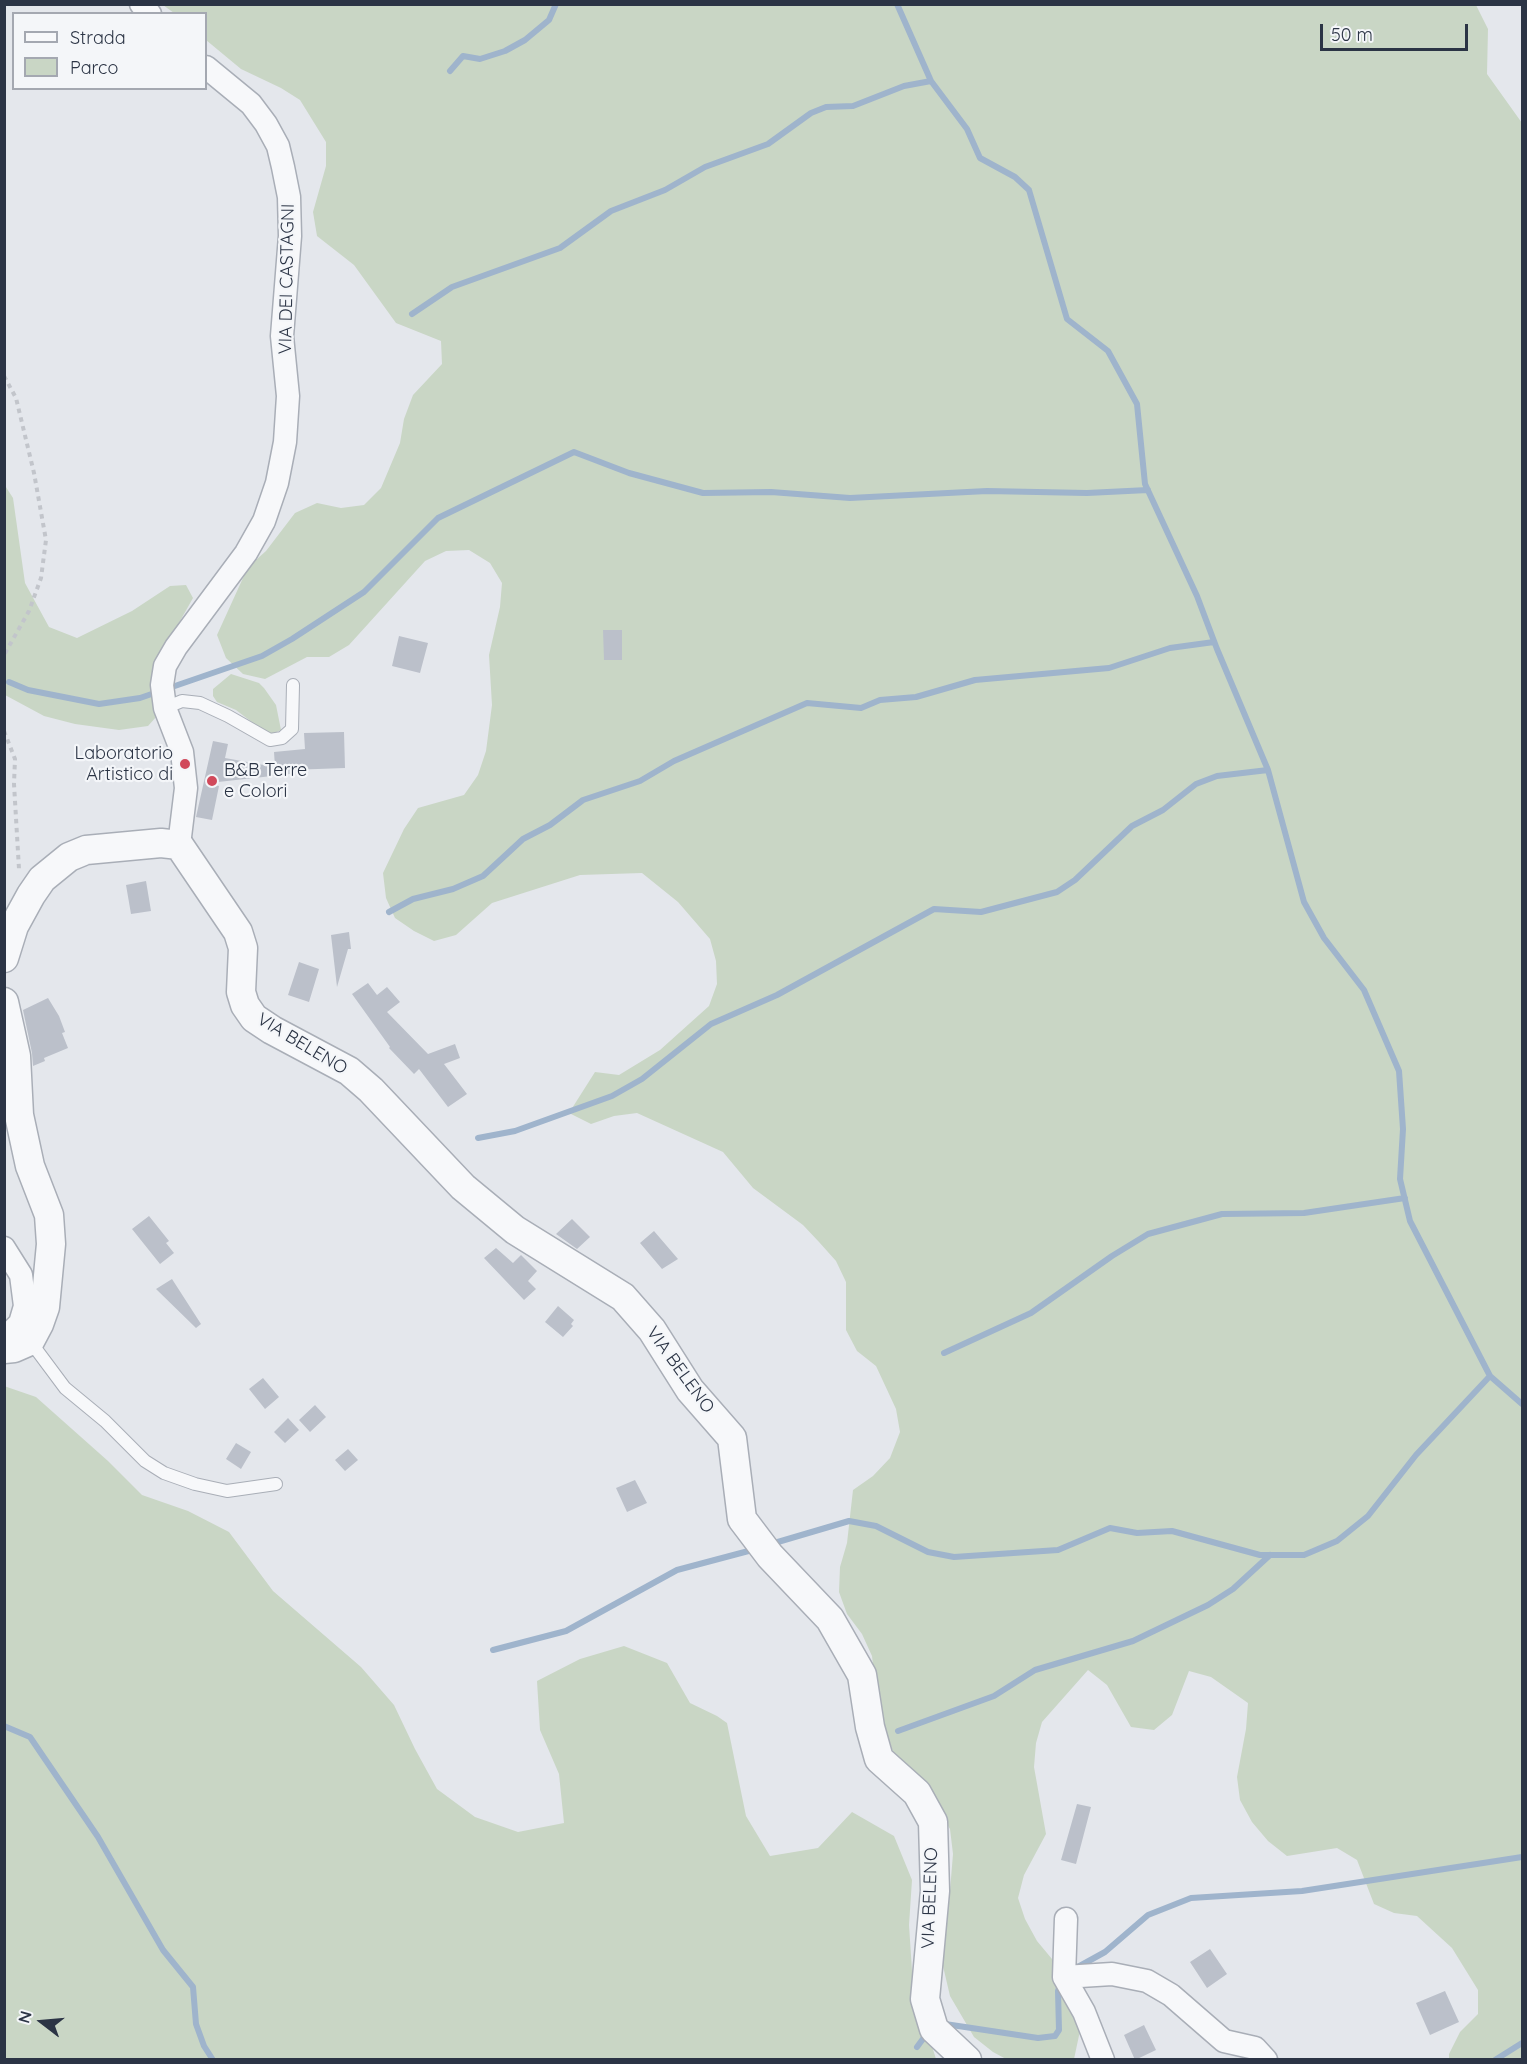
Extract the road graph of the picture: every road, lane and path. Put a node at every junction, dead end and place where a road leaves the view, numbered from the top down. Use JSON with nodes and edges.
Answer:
{"nodes":[{"id":1,"x":207,"y":68,"type":"edge"},
{"id":2,"x":4,"y":376,"type":"edge"},
{"id":3,"x":4,"y":655,"type":"edge"},
{"id":4,"x":293,"y":685,"type":"dead end"},
{"id":5,"x":165,"y":708,"type":"junction"},
{"id":6,"x":4,"y":731,"type":"edge"},
{"id":7,"x":179,"y":845,"type":"junction"},
{"id":8,"x":23,"y":908,"type":"junction"},
{"id":9,"x":4,"y":958,"type":"edge"},
{"id":10,"x":4,"y":1002,"type":"edge"},
{"id":11,"x":4,"y":1248,"type":"edge"},
{"id":12,"x":13,"y":1343,"type":"edge"},
{"id":13,"x":276,"y":1484,"type":"dead end"},
{"id":14,"x":1066,"y":1918,"type":"dead end"},
{"id":15,"x":1064,"y":1977,"type":"junction"},
{"id":16,"x":967,"y":2060,"type":"edge"},
{"id":17,"x":1103,"y":2060,"type":"edge"},
{"id":18,"x":1266,"y":2060,"type":"edge"}],
"edges":[{"from":1,"to":5,"type":"street","name":"VIA DEI CASTAGNI"},
{"from":2,"to":3,"type":"path"},
{"from":4,"to":5,"type":"lane"},
{"from":5,"to":7,"type":"street","name":"VIA DEI CASTAGNI"},
{"from":6,"to":8,"type":"path"},
{"from":7,"to":8,"type":"street"},
{"from":7,"to":16,"type":"street","name":"VIA BELENO"},
{"from":8,"to":9,"type":"street"},
{"from":10,"to":12,"type":"street"},
{"from":11,"to":12,"type":"street"},
{"from":12,"to":13,"type":"lane"},
{"from":14,"to":15,"type":"street"},
{"from":15,"to":17,"type":"street"},
{"from":15,"to":18,"type":"street"}]}
